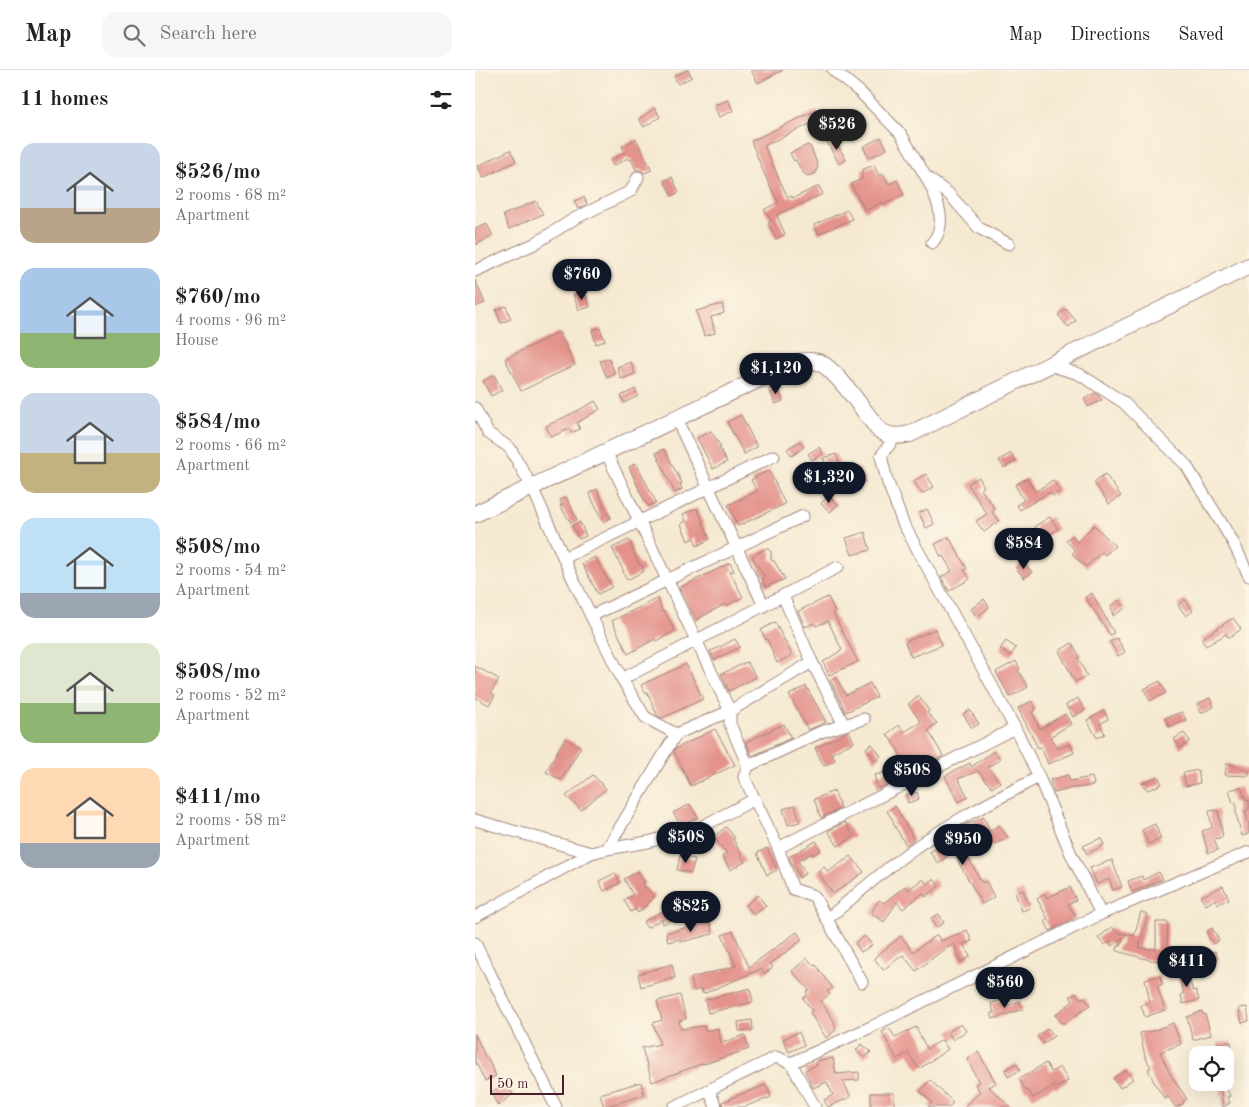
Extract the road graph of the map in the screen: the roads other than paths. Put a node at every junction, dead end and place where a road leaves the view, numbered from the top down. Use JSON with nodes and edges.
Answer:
{"nodes":[{"id":1,"x":833,"y":70,"type":"edge"},
{"id":2,"x":637,"y":177,"type":"dead end"},
{"id":3,"x":927,"y":177,"type":"junction"},
{"id":4,"x":932,"y":243,"type":"dead end"},
{"id":5,"x":1009,"y":244,"type":"dead end"},
{"id":6,"x":1249,"y":266,"type":"edge"},
{"id":7,"x":475,"y":271,"type":"edge"},
{"id":8,"x":1049,"y":365,"type":"junction"},
{"id":9,"x":475,"y":408,"type":"edge"},
{"id":10,"x":676,"y":418,"type":"junction"},
{"id":11,"x":895,"y":437,"type":"junction"},
{"id":12,"x":606,"y":452,"type":"junction"},
{"id":13,"x":774,"y":456,"type":"dead end"},
{"id":14,"x":532,"y":487,"type":"junction"},
{"id":15,"x":709,"y":488,"type":"junction"},
{"id":16,"x":475,"y":514,"type":"edge"},
{"id":17,"x":803,"y":516,"type":"dead end"},
{"id":18,"x":639,"y":521,"type":"junction"},
{"id":19,"x":737,"y":548,"type":"junction"},
{"id":20,"x":564,"y":558,"type":"junction"},
{"id":21,"x":838,"y":567,"type":"dead end"},
{"id":22,"x":1249,"y":576,"type":"edge"},
{"id":23,"x":667,"y":580,"type":"junction"},
{"id":24,"x":783,"y":596,"type":"junction"},
{"id":25,"x":764,"y":606,"type":"junction"},
{"id":26,"x":591,"y":616,"type":"junction"},
{"id":27,"x":697,"y":641,"type":"junction"},
{"id":28,"x":812,"y":662,"type":"junction"},
{"id":29,"x":622,"y":680,"type":"junction"},
{"id":30,"x":730,"y":711,"type":"junction"},
{"id":31,"x":864,"y":719,"type":"dead end"},
{"id":32,"x":844,"y":725,"type":"junction"},
{"id":33,"x":1015,"y":728,"type":"junction"},
{"id":34,"x":676,"y":734,"type":"junction"},
{"id":35,"x":748,"y":766,"type":"junction"},
{"id":36,"x":1039,"y":777,"type":"junction"},
{"id":37,"x":755,"y":799,"type":"junction"},
{"id":38,"x":475,"y":820,"type":"edge"},
{"id":39,"x":778,"y":848,"type":"junction"},
{"id":40,"x":607,"y":849,"type":"junction"},
{"id":41,"x":1249,"y":852,"type":"edge"},
{"id":42,"x":591,"y":853,"type":"junction"},
{"id":43,"x":1101,"y":914,"type":"junction"},
{"id":44,"x":475,"y":917,"type":"edge"},
{"id":45,"x":827,"y":919,"type":"junction"},
{"id":46,"x":475,"y":943,"type":"edge"},
{"id":47,"x":862,"y":982,"type":"dead end"},
{"id":48,"x":791,"y":1063,"type":"junction"},
{"id":49,"x":709,"y":1090,"type":"junction"},
{"id":50,"x":556,"y":1107,"type":"edge"},
{"id":51,"x":674,"y":1107,"type":"edge"},
{"id":52,"x":716,"y":1107,"type":"edge"},
{"id":53,"x":815,"y":1107,"type":"edge"}],
"edges":[{"from":1,"to":3,"type":"street"},
{"from":2,"to":7,"type":"street"},
{"from":3,"to":4,"type":"street"},
{"from":3,"to":5,"type":"street"},
{"from":6,"to":8,"type":"street"},
{"from":8,"to":11,"type":"street"},
{"from":8,"to":22,"type":"street"},
{"from":9,"to":14,"type":"street"},
{"from":10,"to":11,"type":"street"},
{"from":10,"to":12,"type":"street"},
{"from":10,"to":15,"type":"street"},
{"from":11,"to":33,"type":"street"},
{"from":12,"to":14,"type":"street"},
{"from":12,"to":18,"type":"street"},
{"from":13,"to":15,"type":"street"},
{"from":14,"to":16,"type":"street"},
{"from":14,"to":20,"type":"street"},
{"from":15,"to":18,"type":"street"},
{"from":15,"to":19,"type":"street"},
{"from":17,"to":19,"type":"street"},
{"from":18,"to":20,"type":"street"},
{"from":18,"to":23,"type":"street"},
{"from":19,"to":23,"type":"street"},
{"from":19,"to":25,"type":"street"},
{"from":20,"to":26,"type":"street"},
{"from":21,"to":24,"type":"street"},
{"from":23,"to":26,"type":"street"},
{"from":23,"to":27,"type":"street"},
{"from":24,"to":25,"type":"street"},
{"from":24,"to":28,"type":"street"},
{"from":25,"to":27,"type":"street"},
{"from":26,"to":29,"type":"street"},
{"from":27,"to":29,"type":"street"},
{"from":27,"to":30,"type":"street"},
{"from":28,"to":30,"type":"street"},
{"from":28,"to":32,"type":"street"},
{"from":29,"to":34,"type":"street"},
{"from":30,"to":34,"type":"street"},
{"from":30,"to":35,"type":"street"},
{"from":31,"to":32,"type":"street"},
{"from":32,"to":35,"type":"street"},
{"from":33,"to":36,"type":"street"},
{"from":33,"to":39,"type":"street"},
{"from":34,"to":40,"type":"street"},
{"from":35,"to":37,"type":"street"},
{"from":36,"to":43,"type":"street"},
{"from":36,"to":45,"type":"street"},
{"from":37,"to":39,"type":"street"},
{"from":37,"to":40,"type":"street"},
{"from":38,"to":42,"type":"street"},
{"from":39,"to":45,"type":"street"},
{"from":40,"to":42,"type":"street"},
{"from":41,"to":43,"type":"street"},
{"from":42,"to":44,"type":"street"},
{"from":43,"to":48,"type":"street"},
{"from":45,"to":47,"type":"street"},
{"from":46,"to":50,"type":"street"},
{"from":48,"to":49,"type":"street"},
{"from":48,"to":53,"type":"street"},
{"from":49,"to":51,"type":"street"},
{"from":49,"to":52,"type":"street"}]}
